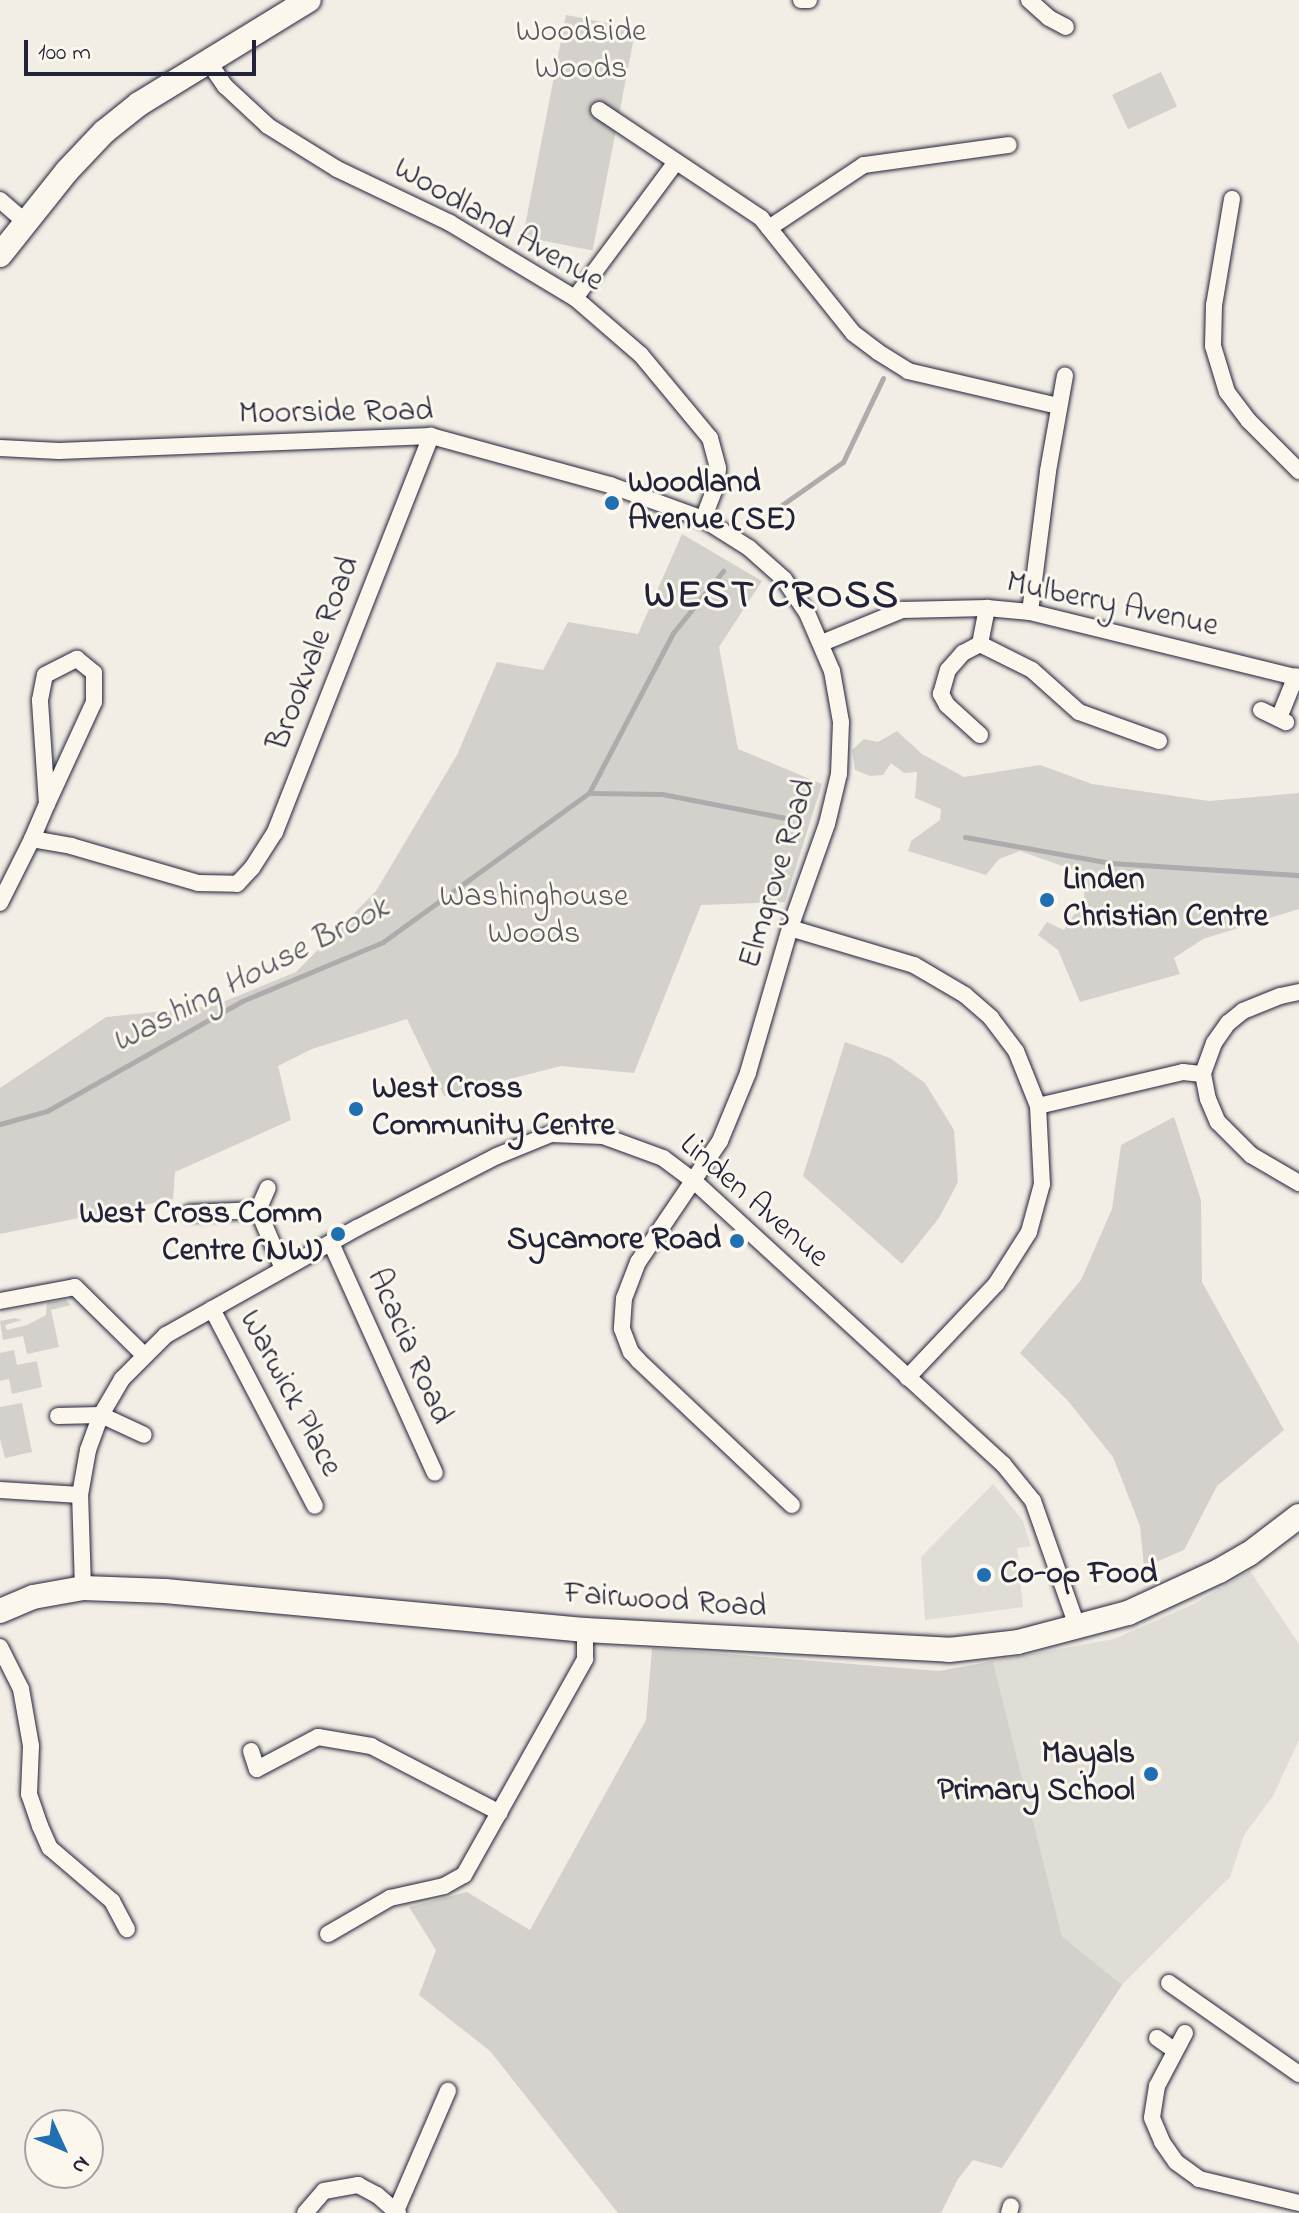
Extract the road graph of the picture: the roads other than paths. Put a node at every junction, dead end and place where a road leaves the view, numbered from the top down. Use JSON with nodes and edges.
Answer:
{"nodes":[{"id":1,"x":309,"y":0,"type":"edge"},
{"id":2,"x":801,"y":0,"type":"edge"},
{"id":3,"x":809,"y":0,"type":"edge"},
{"id":4,"x":1029,"y":0,"type":"edge"},
{"id":5,"x":1066,"y":27,"type":"dead end"},
{"id":6,"x":210,"y":64,"type":"junction"},
{"id":7,"x":599,"y":110,"type":"dead end"},
{"id":8,"x":1009,"y":145,"type":"dead end"},
{"id":9,"x":676,"y":162,"type":"junction"},
{"id":10,"x":1232,"y":199,"type":"dead end"},
{"id":11,"x":0,"y":200,"type":"edge"},
{"id":12,"x":25,"y":222,"type":"junction"},
{"id":13,"x":769,"y":228,"type":"junction"},
{"id":14,"x":0,"y":255,"type":"edge"},
{"id":15,"x":575,"y":298,"type":"junction"},
{"id":16,"x":1065,"y":376,"type":"dead end"},
{"id":17,"x":1059,"y":406,"type":"junction"},
{"id":18,"x":431,"y":436,"type":"junction"},
{"id":19,"x":0,"y":448,"type":"edge"},
{"id":20,"x":1299,"y":471,"type":"edge"},
{"id":21,"x":703,"y":519,"type":"junction"},
{"id":22,"x":784,"y":579,"type":"joint"},
{"id":23,"x":987,"y":608,"type":"junction"},
{"id":24,"x":1030,"y":612,"type":"junction"},
{"id":25,"x":822,"y":643,"type":"junction"},
{"id":26,"x":980,"y":644,"type":"junction"},
{"id":27,"x":1297,"y":677,"type":"edge"},
{"id":28,"x":1261,"y":710,"type":"dead end"},
{"id":29,"x":980,"y":735,"type":"dead end"},
{"id":30,"x":1159,"y":741,"type":"dead end"},
{"id":31,"x":47,"y":804,"type":"junction"},
{"id":32,"x":32,"y":839,"type":"junction"},
{"id":33,"x":0,"y":903,"type":"edge"},
{"id":34,"x":790,"y":928,"type":"junction"},
{"id":35,"x":1299,"y":992,"type":"edge"},
{"id":36,"x":1203,"y":1074,"type":"junction"},
{"id":37,"x":1038,"y":1106,"type":"junction"},
{"id":38,"x":694,"y":1181,"type":"junction"},
{"id":39,"x":1299,"y":1183,"type":"edge"},
{"id":40,"x":268,"y":1188,"type":"dead end"},
{"id":41,"x":258,"y":1210,"type":"junction"},
{"id":42,"x":190,"y":1213,"type":"dead end"},
{"id":43,"x":331,"y":1243,"type":"junction"},
{"id":44,"x":283,"y":1269,"type":"junction"},
{"id":45,"x":0,"y":1301,"type":"edge"},
{"id":46,"x":212,"y":1309,"type":"junction"},
{"id":47,"x":144,"y":1355,"type":"junction"},
{"id":48,"x":907,"y":1378,"type":"junction"},
{"id":49,"x":101,"y":1415,"type":"junction"},
{"id":50,"x":58,"y":1416,"type":"dead end"},
{"id":51,"x":144,"y":1435,"type":"dead end"},
{"id":52,"x":435,"y":1473,"type":"dead end"},
{"id":53,"x":0,"y":1490,"type":"edge"},
{"id":54,"x":80,"y":1495,"type":"junction"},
{"id":55,"x":792,"y":1505,"type":"dead end"},
{"id":56,"x":315,"y":1506,"type":"dead end"},
{"id":57,"x":1299,"y":1516,"type":"edge"},
{"id":58,"x":83,"y":1588,"type":"junction"},
{"id":59,"x":0,"y":1611,"type":"edge"},
{"id":60,"x":1078,"y":1629,"type":"junction"},
{"id":61,"x":585,"y":1630,"type":"junction"},
{"id":62,"x":0,"y":1647,"type":"edge"},
{"id":63,"x":251,"y":1751,"type":"dead end"},
{"id":64,"x":500,"y":1813,"type":"junction"},
{"id":65,"x":127,"y":1929,"type":"dead end"},
{"id":66,"x":328,"y":1934,"type":"dead end"},
{"id":67,"x":1169,"y":1983,"type":"dead end"},
{"id":68,"x":1185,"y":2033,"type":"dead end"},
{"id":69,"x":1157,"y":2038,"type":"dead end"},
{"id":70,"x":1174,"y":2050,"type":"junction"},
{"id":71,"x":1299,"y":2074,"type":"edge"},
{"id":72,"x":448,"y":2091,"type":"dead end"},
{"id":73,"x":1299,"y":2203,"type":"edge"},
{"id":74,"x":397,"y":2212,"type":"edge"},
{"id":75,"x":305,"y":2213,"type":"edge"}],
"edges":[{"from":1,"to":6,"type":"street"},
{"from":2,"to":3,"type":"street"},
{"from":4,"to":5,"type":"street"},
{"from":6,"to":12,"type":"street"},
{"from":6,"to":15,"type":"street","name":"Woodland Avenue"},
{"from":7,"to":9,"type":"street"},
{"from":8,"to":13,"type":"street"},
{"from":9,"to":13,"type":"street"},
{"from":9,"to":15,"type":"street"},
{"from":10,"to":20,"type":"street"},
{"from":11,"to":12,"type":"street"},
{"from":12,"to":14,"type":"street"},
{"from":13,"to":17,"type":"street"},
{"from":15,"to":21,"type":"street","name":"Woodland Avenue"},
{"from":16,"to":17,"type":"street"},
{"from":17,"to":24,"type":"street"},
{"from":18,"to":19,"type":"street","name":"Moorside Road"},
{"from":18,"to":21,"type":"street","name":"Moorside Road"},
{"from":18,"to":32,"type":"street","name":"Brookvale Road"},
{"from":21,"to":22,"type":"street","name":"Moorside Road"},
{"from":22,"to":25,"type":"street","name":"Elmgrove Road"},
{"from":23,"to":24,"type":"street","name":"Mulberry Avenue"},
{"from":23,"to":25,"type":"street","name":"Mulberry Avenue"},
{"from":23,"to":26,"type":"street"},
{"from":24,"to":27,"type":"street","name":"Mulberry Avenue"},
{"from":25,"to":34,"type":"street","name":"Elmgrove Road"},
{"from":26,"to":29,"type":"street"},
{"from":26,"to":30,"type":"street"},
{"from":27,"to":28,"type":"street"},
{"from":31,"to":31,"type":"street"},
{"from":31,"to":32,"type":"street"},
{"from":32,"to":33,"type":"street"},
{"from":34,"to":37,"type":"street"},
{"from":34,"to":38,"type":"street","name":"Elmgrove Road"},
{"from":35,"to":36,"type":"street"},
{"from":36,"to":37,"type":"street"},
{"from":36,"to":39,"type":"street"},
{"from":37,"to":48,"type":"street"},
{"from":38,"to":43,"type":"street","name":"Linden Avenue"},
{"from":38,"to":48,"type":"street","name":"Linden Avenue"},
{"from":38,"to":55,"type":"street"},
{"from":40,"to":41,"type":"street"},
{"from":41,"to":42,"type":"street"},
{"from":41,"to":44,"type":"street"},
{"from":43,"to":44,"type":"street","name":"Linden Avenue"},
{"from":43,"to":52,"type":"street","name":"Acacia Road"},
{"from":44,"to":46,"type":"street","name":"Linden Avenue"},
{"from":45,"to":47,"type":"street"},
{"from":46,"to":47,"type":"street","name":"Linden Avenue"},
{"from":46,"to":56,"type":"street","name":"Warwick Place"},
{"from":47,"to":49,"type":"street","name":"Linden Avenue"},
{"from":48,"to":60,"type":"street","name":"Linden Avenue"},
{"from":49,"to":50,"type":"street"},
{"from":49,"to":51,"type":"street"},
{"from":49,"to":54,"type":"street","name":"Linden Avenue"},
{"from":53,"to":54,"type":"street"},
{"from":54,"to":58,"type":"street","name":"Linden Avenue"},
{"from":57,"to":60,"type":"street","name":"Fairwood Road"},
{"from":58,"to":59,"type":"street","name":"Fairwood Road"},
{"from":58,"to":61,"type":"street","name":"Fairwood Road"},
{"from":60,"to":61,"type":"street","name":"Fairwood Road"},
{"from":61,"to":64,"type":"street"},
{"from":62,"to":65,"type":"street"},
{"from":63,"to":64,"type":"street"},
{"from":64,"to":66,"type":"street"},
{"from":67,"to":71,"type":"street"},
{"from":68,"to":70,"type":"street"},
{"from":69,"to":70,"type":"street"},
{"from":70,"to":73,"type":"street"},
{"from":72,"to":74,"type":"street"},
{"from":74,"to":75,"type":"street"}]}
